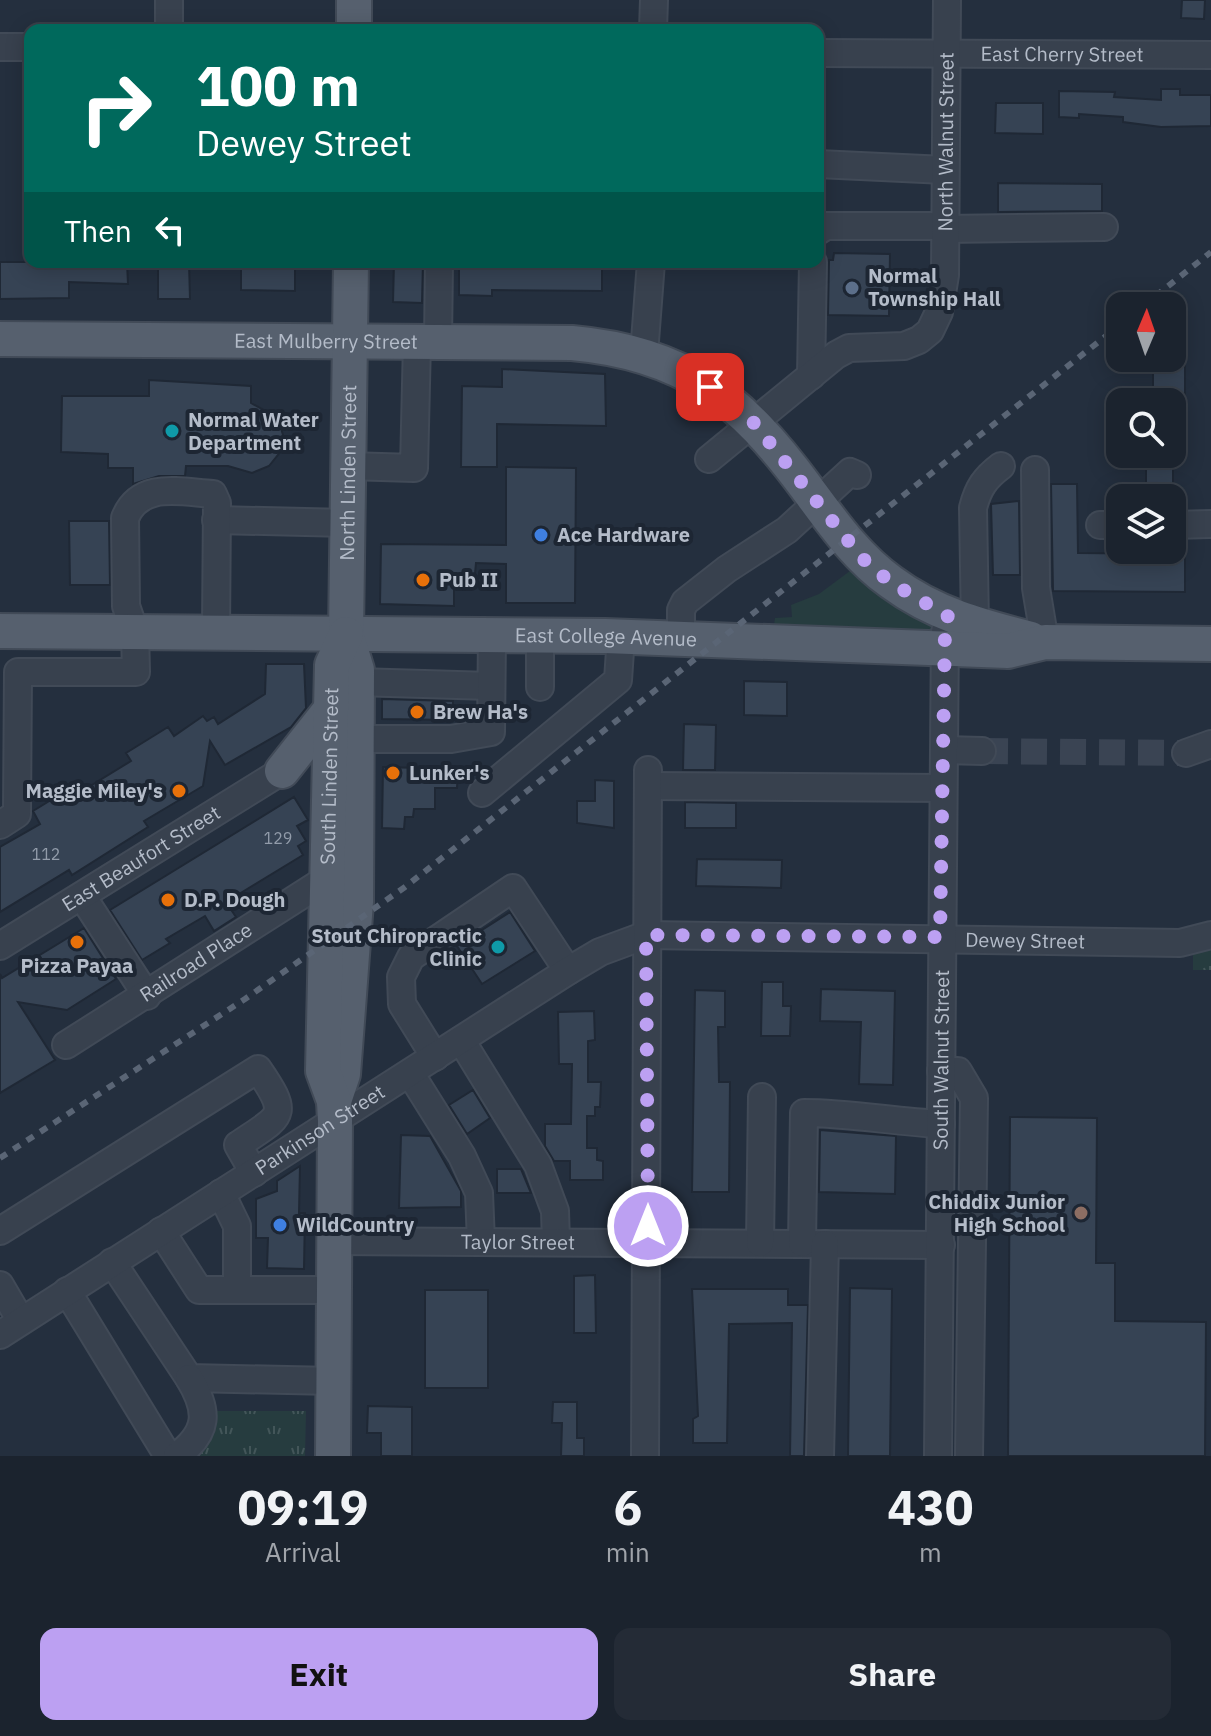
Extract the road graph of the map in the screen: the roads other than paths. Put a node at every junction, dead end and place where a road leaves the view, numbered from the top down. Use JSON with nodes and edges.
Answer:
{"nodes":[{"id":1,"x":169,"y":0,"type":"edge"},
{"id":2,"x":354,"y":0,"type":"edge"},
{"id":3,"x":654,"y":0,"type":"edge"},
{"id":4,"x":947,"y":0,"type":"edge"},
{"id":5,"x":169,"y":24,"type":"edge"},
{"id":6,"x":354,"y":24,"type":"edge"},
{"id":7,"x":653,"y":24,"type":"edge"},
{"id":8,"x":0,"y":47,"type":"edge"},
{"id":9,"x":24,"y":47,"type":"edge"},
{"id":10,"x":824,"y":53,"type":"edge"},
{"id":11,"x":947,"y":55,"type":"junction"},
{"id":12,"x":1211,"y":55,"type":"edge"},
{"id":13,"x":824,"y":164,"type":"edge"},
{"id":14,"x":945,"y":170,"type":"junction"},
{"id":15,"x":824,"y":227,"type":"edge"},
{"id":16,"x":1104,"y":227,"type":"dead end"},
{"id":17,"x":945,"y":228,"type":"junction"},
{"id":18,"x":351,"y":268,"type":"edge"},
{"id":19,"x":438,"y":268,"type":"edge"},
{"id":20,"x":651,"y":268,"type":"edge"},
{"id":21,"x":813,"y":268,"type":"edge"},
{"id":22,"x":0,"y":339,"type":"edge"},
{"id":23,"x":351,"y":341,"type":"junction"},
{"id":24,"x":427,"y":342,"type":"junction"},
{"id":25,"x":647,"y":356,"type":"junction"},
{"id":26,"x":811,"y":376,"type":"junction"},
{"id":27,"x":754,"y":423,"type":"junction"},
{"id":28,"x":709,"y":459,"type":"dead end"},
{"id":29,"x":348,"y":466,"type":"junction"},
{"id":30,"x":1001,"y":466,"type":"dead end"},
{"id":31,"x":1035,"y":470,"type":"dead end"},
{"id":32,"x":857,"y":475,"type":"dead end"},
{"id":33,"x":817,"y":502,"type":"junction"},
{"id":34,"x":216,"y":520,"type":"junction"},
{"id":35,"x":347,"y":523,"type":"junction"},
{"id":36,"x":1211,"y":524,"type":"edge"},
{"id":37,"x":1186,"y":525,"type":"edge"},
{"id":38,"x":962,"y":620,"type":"junction"},
{"id":39,"x":9,"y":631,"type":"edge"},
{"id":40,"x":92,"y":632,"type":"junction"},
{"id":41,"x":135,"y":632,"type":"junction"},
{"id":42,"x":216,"y":632,"type":"junction"},
{"id":43,"x":346,"y":634,"type":"junction"},
{"id":44,"x":492,"y":635,"type":"junction"},
{"id":45,"x":540,"y":636,"type":"junction"},
{"id":46,"x":621,"y":636,"type":"junction"},
{"id":47,"x":681,"y":637,"type":"junction"},
{"id":48,"x":1045,"y":642,"type":"junction"},
{"id":49,"x":1211,"y":644,"type":"edge"},
{"id":50,"x":945,"y":650,"type":"junction"},
{"id":51,"x":9,"y":672,"type":"edge"},
{"id":52,"x":93,"y":672,"type":"junction"},
{"id":53,"x":357,"y":682,"type":"junction"},
{"id":54,"x":491,"y":686,"type":"junction"},
{"id":55,"x":540,"y":687,"type":"dead end"},
{"id":56,"x":331,"y":709,"type":"junction"},
{"id":57,"x":356,"y":739,"type":"junction"},
{"id":58,"x":944,"y":750,"type":"junction"},
{"id":59,"x":982,"y":751,"type":"tunnel mouth"},
{"id":60,"x":282,"y":771,"type":"junction"},
{"id":61,"x":943,"y":788,"type":"junction"},
{"id":62,"x":482,"y":793,"type":"dead end"},
{"id":63,"x":328,"y":803,"type":"junction"},
{"id":64,"x":0,"y":825,"type":"edge"},
{"id":65,"x":325,"y":880,"type":"junction"},
{"id":66,"x":82,"y":896,"type":"junction"},
{"id":67,"x":646,"y":935,"type":"junction"},
{"id":68,"x":1211,"y":935,"type":"edge"},
{"id":69,"x":940,"y":937,"type":"junction"},
{"id":70,"x":0,"y":946,"type":"edge"},
{"id":71,"x":568,"y":971,"type":"junction"},
{"id":72,"x":147,"y":996,"type":"junction"},
{"id":73,"x":461,"y":1040,"type":"junction"},
{"id":74,"x":66,"y":1045,"type":"dead end"},
{"id":75,"x":435,"y":1057,"type":"junction"},
{"id":76,"x":941,"y":1071,"type":"junction"},
{"id":77,"x":410,"y":1073,"type":"junction"},
{"id":78,"x":762,"y":1097,"type":"dead end"},
{"id":79,"x":335,"y":1111,"type":"junction"},
{"id":80,"x":941,"y":1124,"type":"junction"},
{"id":81,"x":254,"y":1173,"type":"junction"},
{"id":82,"x":221,"y":1193,"type":"junction"},
{"id":83,"x":0,"y":1231,"type":"edge"},
{"id":84,"x":161,"y":1231,"type":"junction"},
{"id":85,"x":334,"y":1241,"type":"junction"},
{"id":86,"x":481,"y":1242,"type":"junction"},
{"id":87,"x":556,"y":1242,"type":"junction"},
{"id":88,"x":648,"y":1242,"type":"junction"},
{"id":89,"x":760,"y":1243,"type":"junction"},
{"id":90,"x":813,"y":1244,"type":"junction"},
{"id":91,"x":941,"y":1245,"type":"junction"},
{"id":92,"x":112,"y":1262,"type":"junction"},
{"id":93,"x":0,"y":1285,"type":"edge"},
{"id":94,"x":237,"y":1290,"type":"junction"},
{"id":95,"x":334,"y":1290,"type":"junction"},
{"id":96,"x":67,"y":1291,"type":"junction"},
{"id":97,"x":10,"y":1328,"type":"edge"},
{"id":98,"x":189,"y":1378,"type":"junction"},
{"id":99,"x":333,"y":1381,"type":"junction"},
{"id":100,"x":168,"y":1456,"type":"edge"},
{"id":101,"x":177,"y":1456,"type":"edge"},
{"id":102,"x":333,"y":1456,"type":"edge"},
{"id":103,"x":645,"y":1456,"type":"edge"},
{"id":104,"x":820,"y":1456,"type":"edge"},
{"id":105,"x":938,"y":1456,"type":"edge"},
{"id":106,"x":969,"y":1456,"type":"edge"}],
"edges":[{"from":1,"to":5,"type":"street"},
{"from":2,"to":6,"type":"main road"},
{"from":3,"to":7,"type":"street"},
{"from":4,"to":11,"type":"street","name":"North Walnut Street"},
{"from":8,"to":9,"type":"street"},
{"from":10,"to":11,"type":"street","name":"East Cherry Street"},
{"from":11,"to":12,"type":"street","name":"East Cherry Street"},
{"from":11,"to":14,"type":"street","name":"North Walnut Street"},
{"from":13,"to":14,"type":"street"},
{"from":14,"to":17,"type":"street","name":"North Walnut Street"},
{"from":15,"to":17,"type":"street"},
{"from":16,"to":17,"type":"street"},
{"from":17,"to":26,"type":"street","name":"North Walnut Street"},
{"from":18,"to":23,"type":"main road","name":"North Linden Street"},
{"from":19,"to":24,"type":"street"},
{"from":20,"to":25,"type":"street"},
{"from":21,"to":26,"type":"street"},
{"from":22,"to":23,"type":"main road","name":"East Mulberry Street"},
{"from":23,"to":24,"type":"main road","name":"East Mulberry Street"},
{"from":23,"to":29,"type":"main road","name":"North Linden Street"},
{"from":24,"to":25,"type":"main road","name":"East Mulberry Street"},
{"from":24,"to":29,"type":"street"},
{"from":25,"to":27,"type":"main road","name":"East Mulberry Street"},
{"from":26,"to":27,"type":"street"},
{"from":27,"to":28,"type":"street"},
{"from":27,"to":33,"type":"main road","name":"East Mulberry Street"},
{"from":29,"to":35,"type":"main road","name":"North Linden Street"},
{"from":30,"to":38,"type":"street","name":"South Walnut Street"},
{"from":31,"to":48,"type":"street"},
{"from":32,"to":33,"type":"street"},
{"from":33,"to":38,"type":"main road","name":"East Mulberry Street"},
{"from":33,"to":47,"type":"street"},
{"from":34,"to":35,"type":"street"},
{"from":34,"to":41,"type":"street"},
{"from":34,"to":42,"type":"street"},
{"from":35,"to":43,"type":"main road","name":"North Linden Street"},
{"from":36,"to":37,"type":"street"},
{"from":38,"to":48,"type":"main road","name":"East Mulberry Street"},
{"from":38,"to":50,"type":"street","name":"South Walnut Street"},
{"from":39,"to":40,"type":"main road","name":"East College Avenue"},
{"from":39,"to":51,"type":"street"},
{"from":40,"to":41,"type":"main road","name":"East College Avenue"},
{"from":40,"to":52,"type":"street"},
{"from":41,"to":42,"type":"main road","name":"East College Avenue"},
{"from":41,"to":52,"type":"street"},
{"from":42,"to":43,"type":"main road","name":"East College Avenue"},
{"from":43,"to":44,"type":"main road","name":"East College Avenue"},
{"from":43,"to":53,"type":"main road","name":"South Linden Street"},
{"from":43,"to":56,"type":"main road","name":"South Linden Street"},
{"from":44,"to":45,"type":"main road","name":"East College Avenue"},
{"from":44,"to":54,"type":"street"},
{"from":45,"to":46,"type":"main road","name":"East College Avenue"},
{"from":45,"to":55,"type":"street"},
{"from":46,"to":47,"type":"main road","name":"East College Avenue"},
{"from":46,"to":62,"type":"street"},
{"from":47,"to":50,"type":"main road","name":"East College Avenue"},
{"from":48,"to":49,"type":"main road","name":"East College Avenue"},
{"from":48,"to":50,"type":"main road","name":"East College Avenue"},
{"from":50,"to":58,"type":"street","name":"South Walnut Street"},
{"from":51,"to":52,"type":"street"},
{"from":51,"to":64,"type":"street"},
{"from":53,"to":54,"type":"street"},
{"from":53,"to":57,"type":"main road","name":"South Linden Street"},
{"from":54,"to":57,"type":"street"},
{"from":56,"to":60,"type":"main road"},
{"from":56,"to":63,"type":"main road","name":"South Linden Street"},
{"from":57,"to":79,"type":"main road","name":"South Linden Street"},
{"from":58,"to":59,"type":"street"},
{"from":58,"to":61,"type":"street","name":"South Walnut Street"},
{"from":60,"to":63,"type":"main road"},
{"from":60,"to":66,"type":"street","name":"East Beaufort Street"},
{"from":61,"to":67,"type":"street"},
{"from":61,"to":69,"type":"street","name":"South Walnut Street"},
{"from":63,"to":65,"type":"main road","name":"South Linden Street"},
{"from":65,"to":72,"type":"street","name":"Railroad Place"},
{"from":65,"to":79,"type":"main road","name":"South Linden Street"},
{"from":66,"to":70,"type":"street","name":"East Beaufort Street"},
{"from":66,"to":72,"type":"street"},
{"from":67,"to":69,"type":"street","name":"Dewey Street"},
{"from":67,"to":71,"type":"street","name":"Parkinson Street"},
{"from":67,"to":88,"type":"street"},
{"from":68,"to":69,"type":"street","name":"Dewey Street"},
{"from":69,"to":76,"type":"street","name":"South Walnut Street"},
{"from":71,"to":73,"type":"street","name":"Parkinson Street"},
{"from":71,"to":75,"type":"street"},
{"from":72,"to":74,"type":"street","name":"Railroad Place"},
{"from":73,"to":75,"type":"street","name":"Parkinson Street"},
{"from":73,"to":87,"type":"street"},
{"from":75,"to":77,"type":"street","name":"Parkinson Street"},
{"from":76,"to":80,"type":"street","name":"South Walnut Street"},
{"from":76,"to":106,"type":"street"},
{"from":77,"to":79,"type":"street","name":"Parkinson Street"},
{"from":77,"to":86,"type":"street"},
{"from":78,"to":89,"type":"street"},
{"from":79,"to":81,"type":"street","name":"Parkinson Street"},
{"from":79,"to":85,"type":"main road","name":"South Linden Street"},
{"from":80,"to":90,"type":"street"},
{"from":80,"to":91,"type":"street","name":"South Walnut Street"},
{"from":81,"to":82,"type":"street","name":"Parkinson Street"},
{"from":81,"to":83,"type":"street"},
{"from":82,"to":84,"type":"street","name":"Parkinson Street"},
{"from":82,"to":94,"type":"street"},
{"from":84,"to":92,"type":"street","name":"Parkinson Street"},
{"from":84,"to":94,"type":"street"},
{"from":85,"to":86,"type":"street","name":"Taylor Street"},
{"from":85,"to":95,"type":"main road","name":"South Linden Street"},
{"from":86,"to":87,"type":"street","name":"Taylor Street"},
{"from":87,"to":88,"type":"street","name":"Taylor Street"},
{"from":88,"to":89,"type":"street","name":"Taylor Street"},
{"from":88,"to":103,"type":"street"},
{"from":89,"to":90,"type":"street","name":"Taylor Street"},
{"from":90,"to":91,"type":"street","name":"Taylor Street"},
{"from":90,"to":104,"type":"street"},
{"from":91,"to":105,"type":"street","name":"South Walnut Street"},
{"from":92,"to":96,"type":"street","name":"Parkinson Street"},
{"from":92,"to":98,"type":"street"},
{"from":93,"to":97,"type":"street"},
{"from":94,"to":95,"type":"street"},
{"from":95,"to":99,"type":"main road","name":"South Linden Street"},
{"from":96,"to":97,"type":"street","name":"Parkinson Street"},
{"from":96,"to":100,"type":"street"},
{"from":98,"to":99,"type":"street"},
{"from":98,"to":101,"type":"street"},
{"from":99,"to":102,"type":"main road","name":"South Linden Street"}]}
